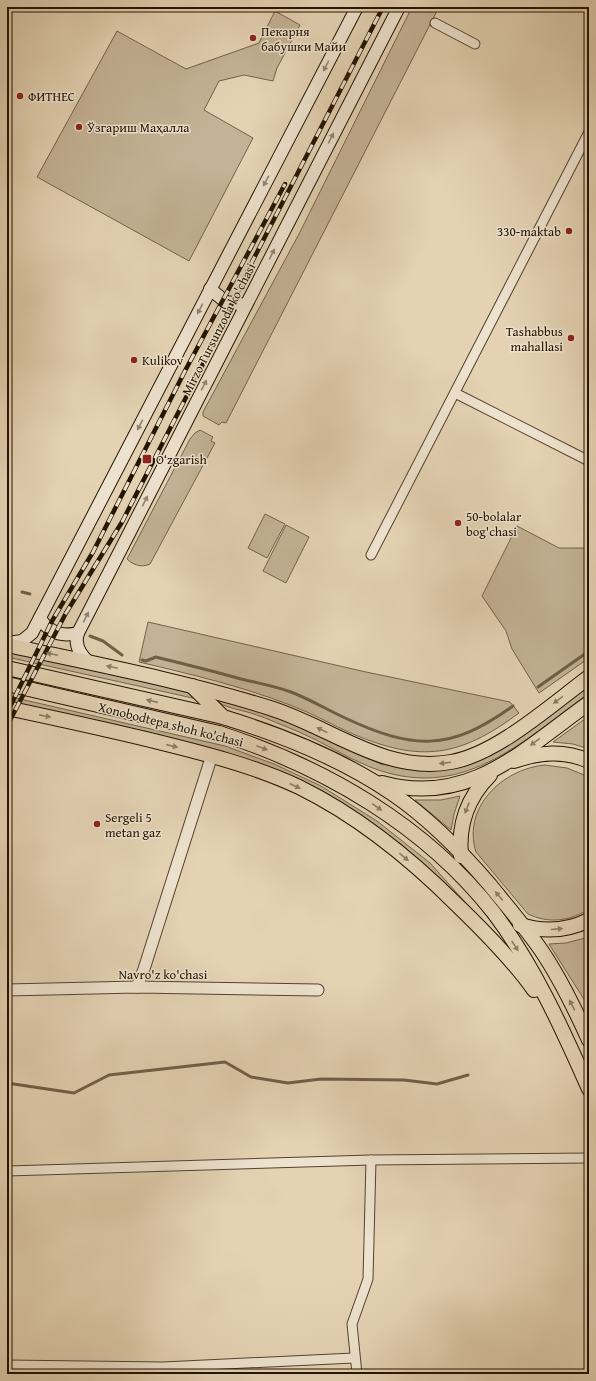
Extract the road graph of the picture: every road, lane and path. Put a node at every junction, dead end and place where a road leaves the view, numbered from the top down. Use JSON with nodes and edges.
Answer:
{"nodes":[{"id":1,"x":357,"y":7,"type":"edge"},
{"id":2,"x":399,"y":7,"type":"edge"},
{"id":3,"x":435,"y":23,"type":"dead end"},
{"id":4,"x":475,"y":44,"type":"dead end"},
{"id":5,"x":589,"y":132,"type":"edge"},
{"id":6,"x":210,"y":289,"type":"junction"},
{"id":7,"x":246,"y":305,"type":"junction"},
{"id":8,"x":455,"y":393,"type":"junction"},
{"id":9,"x":589,"y":461,"type":"edge"},
{"id":10,"x":371,"y":555,"type":"dead end"},
{"id":11,"x":40,"y":618,"type":"junction"},
{"id":12,"x":78,"y":633,"type":"junction"},
{"id":13,"x":7,"y":644,"type":"edge"},
{"id":14,"x":90,"y":663,"type":"junction"},
{"id":15,"x":7,"y":668,"type":"edge"},
{"id":16,"x":589,"y":677,"type":"edge"},
{"id":17,"x":7,"y":684,"type":"edge"},
{"id":18,"x":191,"y":685,"type":"junction"},
{"id":19,"x":589,"y":703,"type":"edge"},
{"id":20,"x":7,"y":708,"type":"edge"},
{"id":21,"x":223,"y":717,"type":"junction"},
{"id":22,"x":212,"y":755,"type":"junction"},
{"id":23,"x":589,"y":761,"type":"edge"},
{"id":24,"x":499,"y":767,"type":"junction"},
{"id":25,"x":365,"y":776,"type":"junction"},
{"id":26,"x":460,"y":850,"type":"junction"},
{"id":27,"x":464,"y":880,"type":"junction"},
{"id":28,"x":494,"y":914,"type":"junction"},
{"id":29,"x":589,"y":920,"type":"edge"},
{"id":30,"x":524,"y":926,"type":"junction"},
{"id":31,"x":137,"y":987,"type":"junction"},
{"id":32,"x":7,"y":990,"type":"edge"},
{"id":33,"x":318,"y":990,"type":"dead end"},
{"id":34,"x":566,"y":1037,"type":"junction"},
{"id":35,"x":589,"y":1040,"type":"edge"},
{"id":36,"x":589,"y":1089,"type":"edge"},
{"id":37,"x":589,"y":1158,"type":"edge"},
{"id":38,"x":371,"y":1160,"type":"junction"},
{"id":39,"x":7,"y":1171,"type":"edge"},
{"id":40,"x":354,"y":1358,"type":"junction"},
{"id":41,"x":7,"y":1365,"type":"edge"},
{"id":42,"x":57,"y":1370,"type":"edge"},
{"id":43,"x":357,"y":1374,"type":"edge"}],
"edges":[{"from":1,"to":6,"type":"main road","name":"Mirzo Tursunzoda ko'chasi","one_way":true},
{"from":7,"to":2,"type":"main road","name":"Mirzo Tursunzoda ko'chasi","one_way":true},
{"from":3,"to":4,"type":"street"},
{"from":5,"to":8,"type":"street"},
{"from":6,"to":7,"type":"main road"},
{"from":6,"to":11,"type":"main road","name":"Mirzo Tursunzoda ko'chasi","one_way":true},
{"from":12,"to":7,"type":"main road","name":"Mirzo Tursunzoda ko'chasi","one_way":true},
{"from":8,"to":9,"type":"street"},
{"from":8,"to":10,"type":"street"},
{"from":11,"to":12,"type":"main road"},
{"from":11,"to":13,"type":"main road","name":"Mirzo Tursunzoda ko'chasi"},
{"from":12,"to":14,"type":"main road"},
{"from":14,"to":13,"type":"highway","one_way":true},
{"from":18,"to":14,"type":"highway","one_way":true},
{"from":21,"to":15,"type":"highway","name":"Xonobodtepa shoh ko'chasi","one_way":true},
{"from":16,"to":18,"type":"highway","one_way":true},
{"from":17,"to":27,"type":"highway","name":"Xonobodtepa shoh ko'chasi","one_way":true},
{"from":18,"to":21,"type":"highway"},
{"from":19,"to":24,"type":"highway","one_way":true},
{"from":20,"to":22,"type":"highway","one_way":true},
{"from":21,"to":25,"type":"highway","name":"Xonobodtepa shoh ko'chasi"},
{"from":22,"to":31,"type":"street"},
{"from":22,"to":34,"type":"highway","one_way":true},
{"from":23,"to":24,"type":"highway"},
{"from":24,"to":25,"type":"highway"},
{"from":24,"to":26,"type":"highway","one_way":true},
{"from":25,"to":26,"type":"highway","name":"Xonobodtepa shoh ko'chasi"},
{"from":26,"to":27,"type":"highway"},
{"from":30,"to":26,"type":"highway","name":"Xonobodtepa shoh ko'chasi","one_way":true},
{"from":27,"to":28,"type":"highway","name":"Xonobodtepa shoh ko'chasi"},
{"from":28,"to":30,"type":"highway"},
{"from":28,"to":34,"type":"highway","name":"Xonobodtepa shoh ko'chasi","one_way":true},
{"from":30,"to":29,"type":"highway","one_way":true},
{"from":35,"to":30,"type":"highway","name":"Xonobodtepa shoh ko'chasi","one_way":true},
{"from":31,"to":32,"type":"street","name":"Navro'z ko'chasi"},
{"from":31,"to":33,"type":"street","name":"Navro'z ko'chasi"},
{"from":34,"to":36,"type":"highway"},
{"from":37,"to":38,"type":"street"},
{"from":38,"to":39,"type":"street"},
{"from":38,"to":40,"type":"street"},
{"from":40,"to":42,"type":"street"},
{"from":40,"to":43,"type":"street"},
{"from":41,"to":42,"type":"street"}]}
